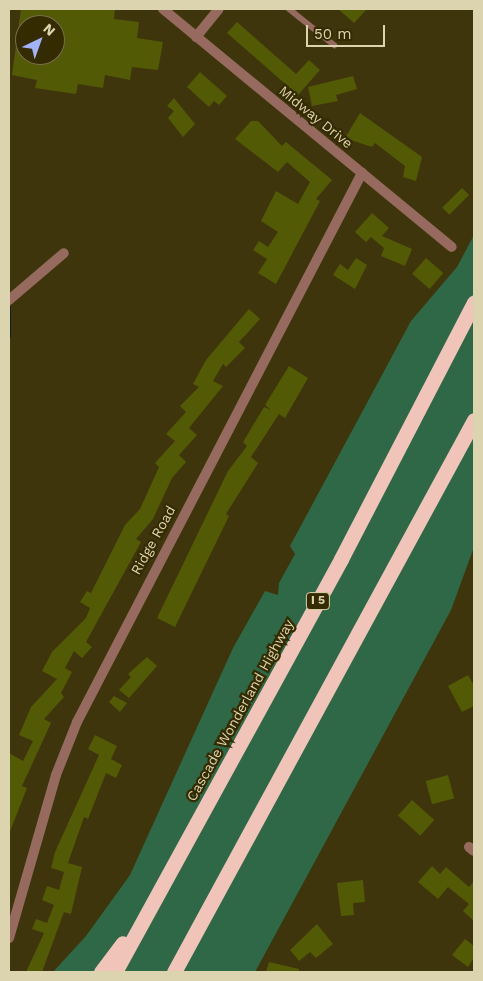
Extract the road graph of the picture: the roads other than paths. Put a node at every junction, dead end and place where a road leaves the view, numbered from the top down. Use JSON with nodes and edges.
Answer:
{"nodes":[{"id":1,"x":163,"y":9,"type":"edge"},
{"id":2,"x":219,"y":9,"type":"edge"},
{"id":3,"x":289,"y":9,"type":"edge"},
{"id":4,"x":196,"y":37,"type":"junction"},
{"id":5,"x":334,"y":45,"type":"dead end"},
{"id":6,"x":362,"y":173,"type":"junction"},
{"id":7,"x":452,"y":247,"type":"dead end"},
{"id":8,"x":64,"y":253,"type":"dead end"},
{"id":9,"x":9,"y":300,"type":"edge"},
{"id":10,"x":473,"y":301,"type":"edge"},
{"id":11,"x":474,"y":420,"type":"edge"},
{"id":12,"x":156,"y":897,"type":"junction"},
{"id":13,"x":212,"y":904,"type":"junction"},
{"id":14,"x":9,"y":938,"type":"edge"},
{"id":15,"x":101,"y":972,"type":"edge"},
{"id":16,"x":115,"y":972,"type":"edge"},
{"id":17,"x":174,"y":972,"type":"edge"},
{"id":18,"x":186,"y":972,"type":"edge"}],
"edges":[{"from":1,"to":4,"type":"street","name":"Midway Drive"},
{"from":2,"to":4,"type":"street"},
{"from":3,"to":5,"type":"lane"},
{"from":4,"to":6,"type":"street","name":"Midway Drive"},
{"from":6,"to":7,"type":"street","name":"Midway Drive"},
{"from":6,"to":14,"type":"street","name":"Ridge Road"},
{"from":8,"to":9,"type":"street"},
{"from":10,"to":12,"type":"highway","name":"Cascade Wonderland Highway","number":"I 5"},
{"from":11,"to":13,"type":"highway"},
{"from":12,"to":15,"type":"highway"},
{"from":12,"to":16,"type":"highway","name":"Cascade Wonderland Highway","number":"I 5"},
{"from":13,"to":17,"type":"highway"},
{"from":13,"to":18,"type":"highway"}]}
